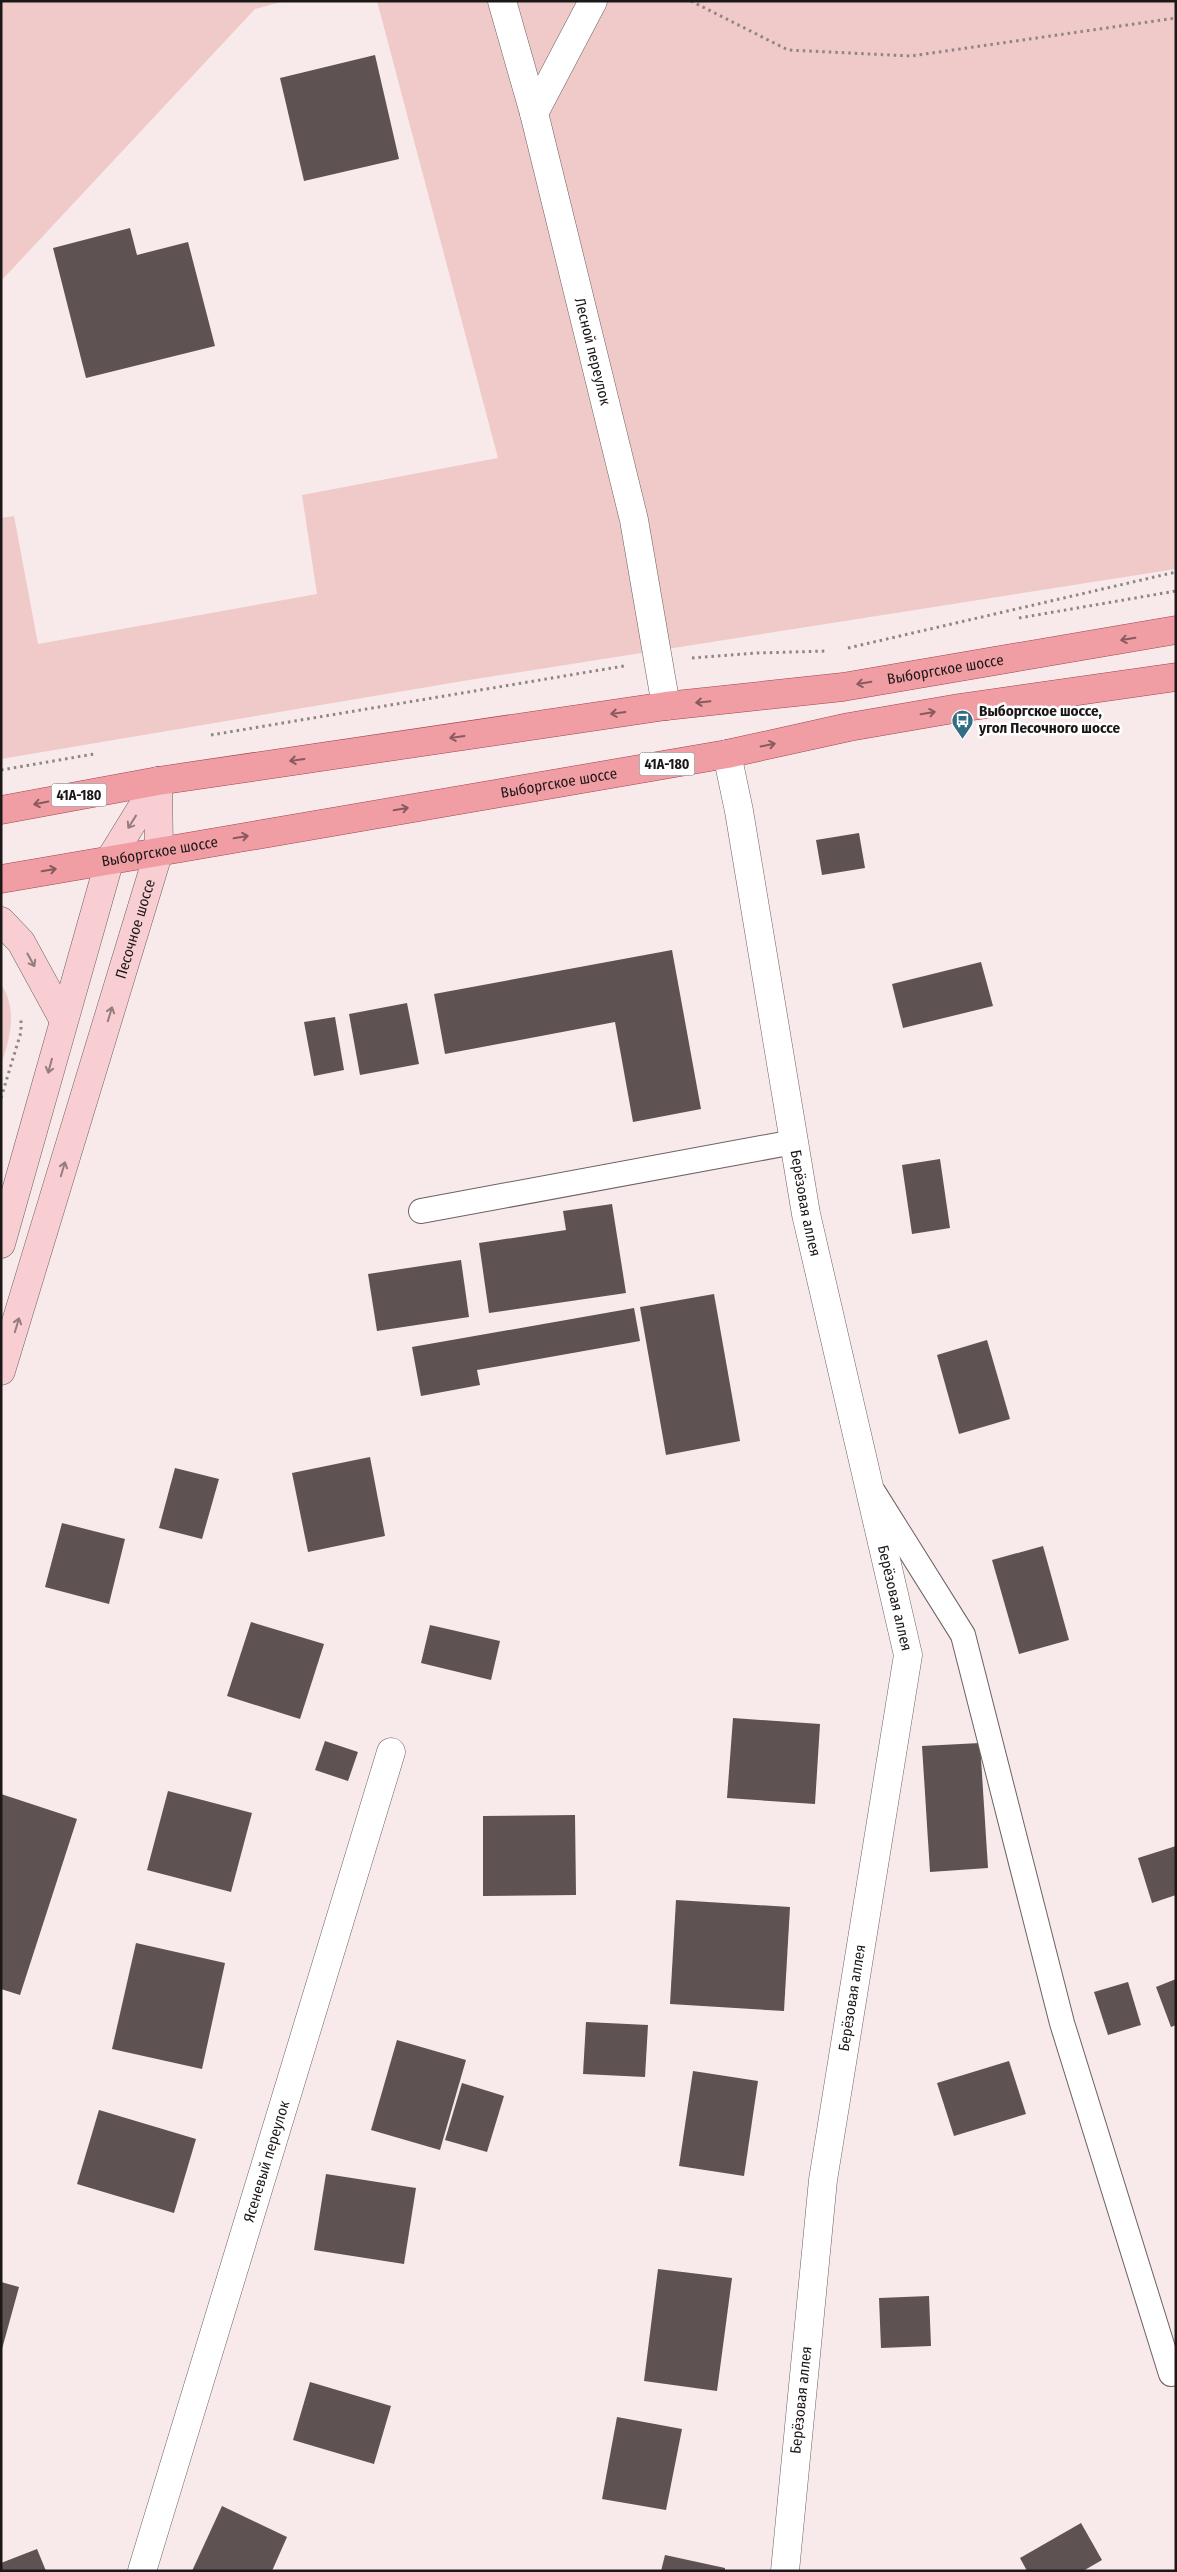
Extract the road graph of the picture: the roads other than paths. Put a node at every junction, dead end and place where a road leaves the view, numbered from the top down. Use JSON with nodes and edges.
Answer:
{"nodes":[{"id":1,"x":502,"y":1,"type":"edge"},
{"id":2,"x":593,"y":1,"type":"edge"},
{"id":3,"x":534,"y":113,"type":"junction"},
{"id":4,"x":1176,"y":630,"type":"edge"},
{"id":5,"x":1176,"y":677,"type":"edge"},
{"id":6,"x":666,"y":706,"type":"junction"},
{"id":7,"x":727,"y":754,"type":"junction"},
{"id":8,"x":158,"y":781,"type":"junction"},
{"id":9,"x":1,"y":810,"type":"edge"},
{"id":10,"x":158,"y":851,"type":"junction"},
{"id":11,"x":110,"y":859,"type":"junction"},
{"id":12,"x":1,"y":878,"type":"edge"},
{"id":13,"x":1,"y":921,"type":"edge"},
{"id":14,"x":63,"y":1019,"type":"junction"},
{"id":15,"x":794,"y":1142,"type":"junction"},
{"id":16,"x":421,"y":1212,"type":"dead end"},
{"id":17,"x":1,"y":1244,"type":"edge"},
{"id":18,"x":1,"y":1371,"type":"edge"},
{"id":19,"x":868,"y":1483,"type":"junction"},
{"id":20,"x":391,"y":1752,"type":"dead end"},
{"id":21,"x":1176,"y":2373,"type":"edge"},
{"id":22,"x":142,"y":2571,"type":"edge"},
{"id":23,"x":784,"y":2571,"type":"edge"}],
"edges":[{"from":1,"to":3,"type":"street","name":"Лесной переулок"},
{"from":2,"to":3,"type":"street"},
{"from":3,"to":6,"type":"street","name":"Лесной переулок"},
{"from":4,"to":6,"type":"main road","name":"Выборгское шоссе","number":"41А-180","one_way":true},
{"from":7,"to":5,"type":"main road","name":"Выборгское шоссе","number":"41А-180","one_way":true},
{"from":6,"to":8,"type":"main road","name":"Выборгское шоссе","number":"41А-180","one_way":true},
{"from":10,"to":7,"type":"main road","name":"Выборгское шоссе","number":"41А-180","one_way":true},
{"from":7,"to":15,"type":"street","name":"Берёзовая аллея"},
{"from":8,"to":9,"type":"main road","name":"Выборгское шоссе","number":"41А-180","one_way":true},
{"from":8,"to":10,"type":"main road","name":"Песочное шоссе"},
{"from":8,"to":11,"type":"main road","one_way":true},
{"from":10,"to":11,"type":"main road","name":"Выборгское шоссе","number":"41А-180"},
{"from":18,"to":10,"type":"main road","name":"Песочное шоссе","one_way":true},
{"from":12,"to":11,"type":"main road","name":"Выборгское шоссе","number":"41А-180","one_way":true},
{"from":11,"to":14,"type":"main road"},
{"from":13,"to":14,"type":"main road","one_way":true},
{"from":14,"to":17,"type":"main road","one_way":true},
{"from":15,"to":16,"type":"lane"},
{"from":15,"to":19,"type":"street","name":"Берёзовая аллея"},
{"from":19,"to":21,"type":"lane"},
{"from":19,"to":23,"type":"street","name":"Берёзовая аллея"},
{"from":20,"to":22,"type":"street","name":"Ясеневый переулок"}]}
